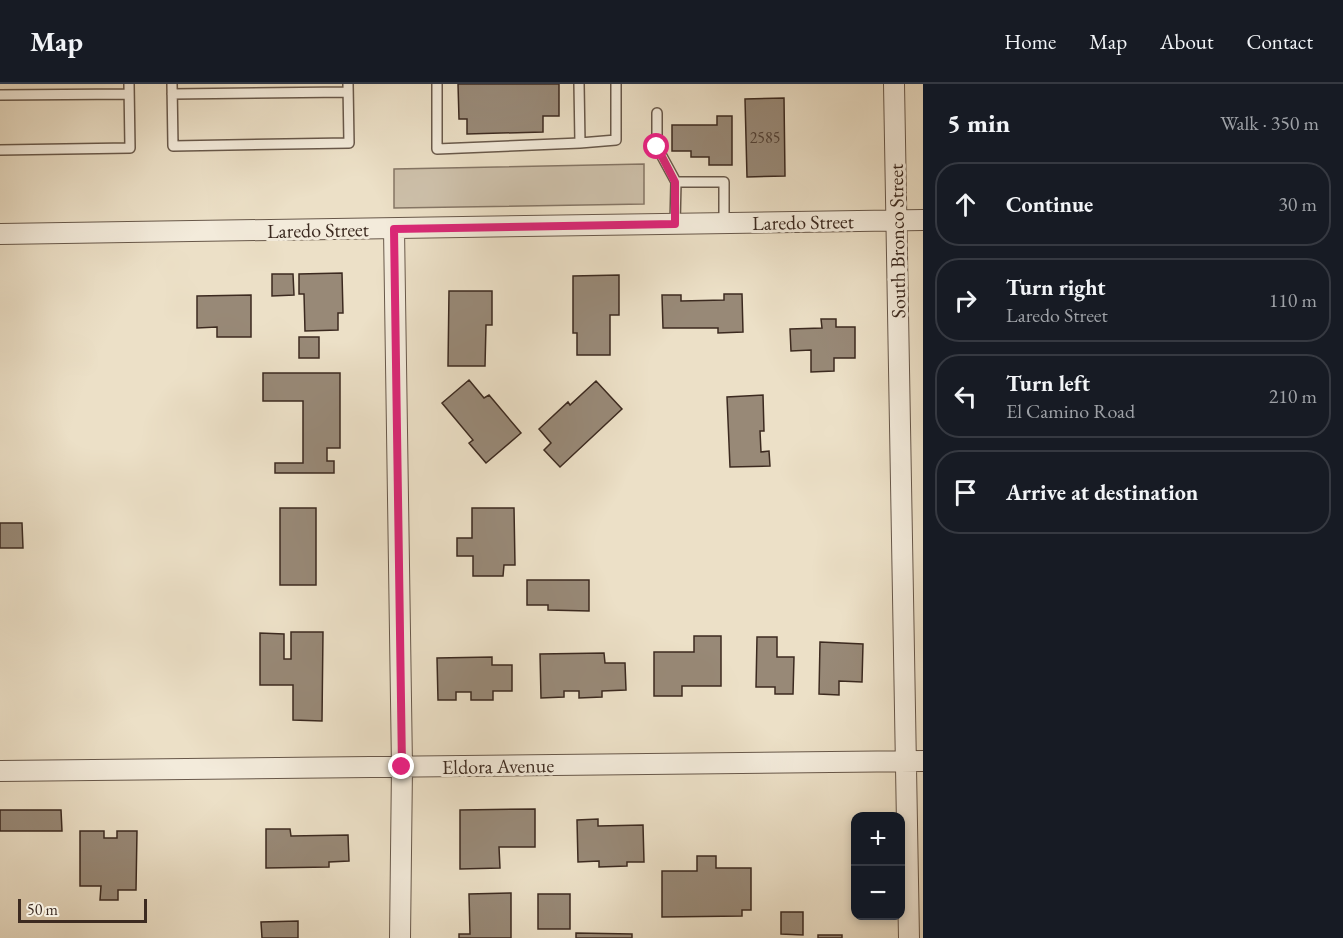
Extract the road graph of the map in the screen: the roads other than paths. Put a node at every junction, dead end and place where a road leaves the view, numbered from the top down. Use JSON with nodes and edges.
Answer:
{"nodes":[{"id":1,"x":437,"y":84,"type":"edge"},
{"id":2,"x":579,"y":84,"type":"edge"},
{"id":3,"x":616,"y":84,"type":"edge"},
{"id":4,"x":894,"y":84,"type":"edge"},
{"id":5,"x":348,"y":88,"type":"edge"},
{"id":6,"x":129,"y":89,"type":"edge"},
{"id":7,"x":172,"y":89,"type":"edge"},
{"id":8,"x":0,"y":95,"type":"edge"},
{"id":9,"x":657,"y":113,"type":"dead end"},
{"id":10,"x":580,"y":144,"type":"junction"},
{"id":11,"x":0,"y":150,"type":"edge"},
{"id":12,"x":675,"y":182,"type":"junction"},
{"id":13,"x":923,"y":220,"type":"edge"},
{"id":14,"x":897,"y":221,"type":"junction"},
{"id":15,"x":724,"y":223,"type":"junction"},
{"id":16,"x":675,"y":224,"type":"junction"},
{"id":17,"x":394,"y":229,"type":"junction"},
{"id":18,"x":0,"y":234,"type":"edge"},
{"id":19,"x":915,"y":762,"type":"edge"},
{"id":20,"x":402,"y":767,"type":"junction"},
{"id":21,"x":0,"y":771,"type":"edge"},
{"id":22,"x":400,"y":938,"type":"edge"},
{"id":23,"x":909,"y":938,"type":"edge"}],
"edges":[{"from":1,"to":10,"type":"lane"},
{"from":2,"to":10,"type":"lane"},
{"from":3,"to":10,"type":"lane"},
{"from":4,"to":14,"type":"street","name":"South Bronco Street"},
{"from":5,"to":7,"type":"lane"},
{"from":5,"to":7,"type":"lane"},
{"from":6,"to":8,"type":"lane"},
{"from":6,"to":11,"type":"lane"},
{"from":9,"to":12,"type":"lane"},
{"from":12,"to":15,"type":"lane"},
{"from":12,"to":16,"type":"lane"},
{"from":13,"to":14,"type":"street","name":"Laredo Street"},
{"from":14,"to":15,"type":"street","name":"Laredo Street"},
{"from":14,"to":19,"type":"street","name":"South Bronco Street"},
{"from":15,"to":16,"type":"street","name":"Laredo Street"},
{"from":16,"to":17,"type":"street","name":"Laredo Street"},
{"from":17,"to":18,"type":"street","name":"Laredo Street"},
{"from":17,"to":20,"type":"street"},
{"from":19,"to":20,"type":"street","name":"Eldora Avenue"},
{"from":19,"to":23,"type":"street","name":"South Bronco Street"},
{"from":20,"to":21,"type":"street","name":"Eldora Avenue"},
{"from":20,"to":22,"type":"street"}]}
